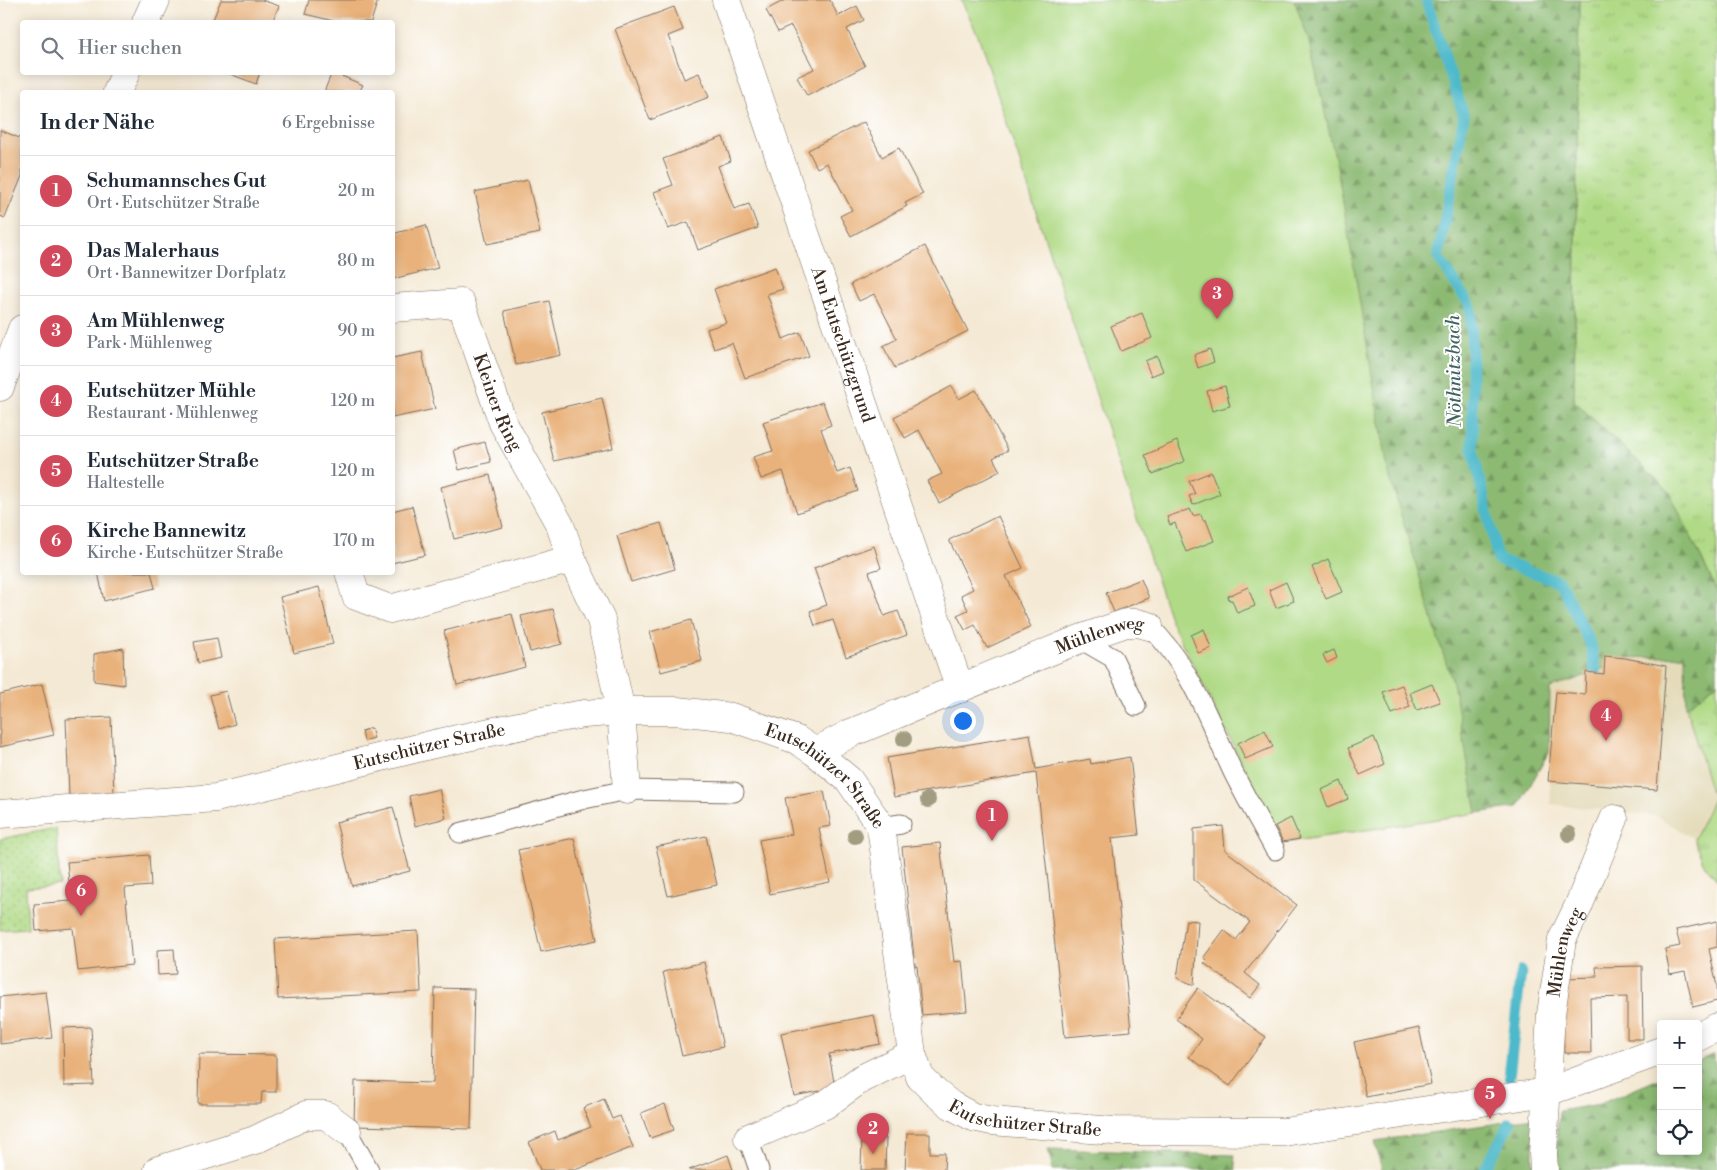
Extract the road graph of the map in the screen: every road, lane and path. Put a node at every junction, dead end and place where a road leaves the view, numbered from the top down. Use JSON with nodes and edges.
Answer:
{"nodes":[{"id":1,"x":156,"y":0,"type":"edge"},
{"id":2,"x":726,"y":0,"type":"edge"},
{"id":3,"x":147,"y":20,"type":"edge"},
{"id":4,"x":125,"y":75,"type":"edge"},
{"id":5,"x":119,"y":90,"type":"edge"},
{"id":6,"x":395,"y":308,"type":"edge"},
{"id":7,"x":20,"y":334,"type":"edge"},
{"id":8,"x":0,"y":387,"type":"edge"},
{"id":9,"x":572,"y":559,"type":"junction"},
{"id":10,"x":351,"y":575,"type":"edge"},
{"id":11,"x":1149,"y":626,"type":"joint"},
{"id":12,"x":1080,"y":639,"type":"junction"},
{"id":13,"x":960,"y":689,"type":"junction"},
{"id":14,"x":1136,"y":706,"type":"dead end"},
{"id":15,"x":621,"y":712,"type":"junction"},
{"id":16,"x":815,"y":752,"type":"junction"},
{"id":17,"x":626,"y":790,"type":"junction"},
{"id":18,"x":734,"y":792,"type":"dead end"},
{"id":19,"x":0,"y":814,"type":"edge"},
{"id":20,"x":1614,"y":819,"type":"dead end"},
{"id":21,"x":460,"y":833,"type":"dead end"},
{"id":22,"x":1274,"y":850,"type":"dead end"},
{"id":23,"x":1717,"y":1028,"type":"edge"},
{"id":24,"x":1702,"y":1035,"type":"edge"},
{"id":25,"x":1657,"y":1052,"type":"edge"},
{"id":26,"x":912,"y":1054,"type":"junction"},
{"id":27,"x":1547,"y":1092,"type":"junction"},
{"id":28,"x":347,"y":1131,"type":"joint"},
{"id":29,"x":748,"y":1138,"type":"joint"},
{"id":30,"x":158,"y":1170,"type":"edge"},
{"id":31,"x":368,"y":1170,"type":"edge"},
{"id":32,"x":759,"y":1170,"type":"edge"},
{"id":33,"x":1544,"y":1170,"type":"edge"}],
"edges":[{"from":1,"to":3,"type":"street"},
{"from":2,"to":13,"type":"street","name":"Am Eutschützgrund"},
{"from":4,"to":5,"type":"street"},
{"from":6,"to":9,"type":"street","name":"Kleiner Ring"},
{"from":7,"to":8,"type":"street"},
{"from":9,"to":10,"type":"street"},
{"from":9,"to":15,"type":"street","name":"Kleiner Ring"},
{"from":11,"to":12,"type":"street","name":"Mühlenweg"},
{"from":11,"to":22,"type":"lane","name":"Mühlenweg"},
{"from":12,"to":13,"type":"street","name":"Mühlenweg"},
{"from":12,"to":14,"type":"lane"},
{"from":13,"to":16,"type":"street","name":"Mühlenweg"},
{"from":15,"to":16,"type":"street","name":"Eutschützer Straße"},
{"from":15,"to":17,"type":"street","name":"Kleiner Ring"},
{"from":15,"to":19,"type":"street","name":"Eutschützer Straße"},
{"from":16,"to":26,"type":"street","name":"Eutschützer Straße"},
{"from":17,"to":18,"type":"lane"},
{"from":17,"to":21,"type":"lane"},
{"from":20,"to":27,"type":"street","name":"Mühlenweg"},
{"from":23,"to":24,"type":"street"},
{"from":25,"to":27,"type":"street","name":"Eutschützer Straße"},
{"from":26,"to":27,"type":"street","name":"Eutschützer Straße"},
{"from":26,"to":29,"type":"street"},
{"from":27,"to":33,"type":"street"},
{"from":28,"to":30,"type":"street"},
{"from":28,"to":31,"type":"lane"},
{"from":29,"to":32,"type":"lane"}]}
